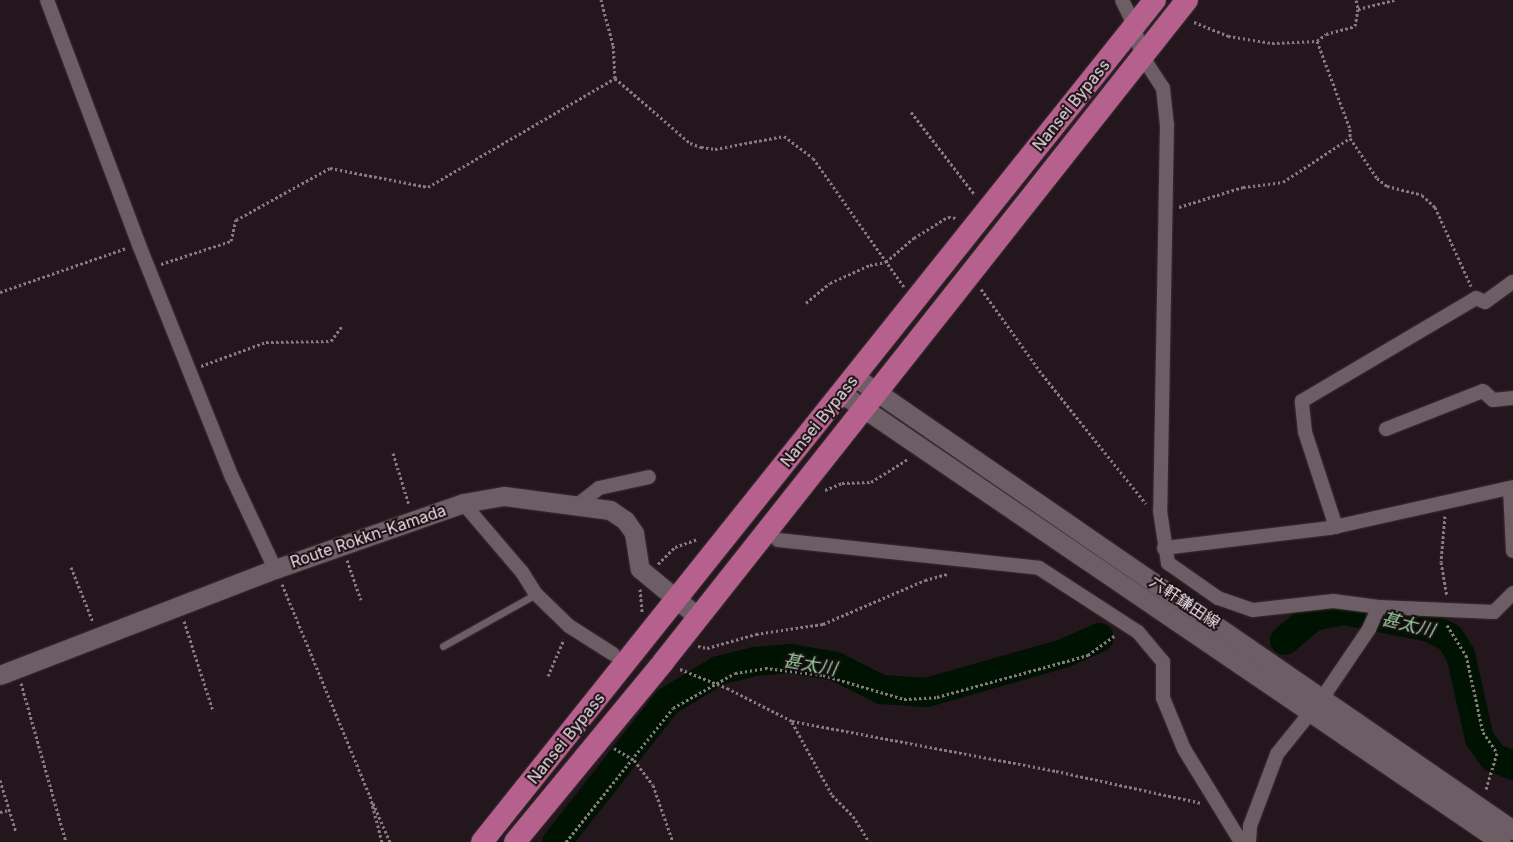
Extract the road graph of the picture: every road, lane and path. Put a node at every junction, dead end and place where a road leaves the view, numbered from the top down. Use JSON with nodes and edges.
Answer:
{"nodes":[{"id":1,"x":47,"y":0,"type":"edge"},
{"id":2,"x":601,"y":0,"type":"edge"},
{"id":3,"x":1122,"y":0,"type":"edge"},
{"id":4,"x":1155,"y":0,"type":"edge"},
{"id":5,"x":1356,"y":0,"type":"edge"},
{"id":6,"x":1395,"y":0,"type":"edge"},
{"id":7,"x":1358,"y":9,"type":"junction"},
{"id":8,"x":1188,"y":10,"type":"edge"},
{"id":9,"x":1134,"y":25,"type":"junction"},
{"id":10,"x":1317,"y":41,"type":"junction"},
{"id":11,"x":1142,"y":56,"type":"junction"},
{"id":12,"x":615,"y":78,"type":"junction"},
{"id":13,"x":911,"y":112,"type":"dead end"},
{"id":14,"x":1350,"y":138,"type":"junction"},
{"id":15,"x":971,"y":204,"type":"dead end"},
{"id":16,"x":1164,"y":208,"type":"junction"},
{"id":17,"x":965,"y":212,"type":"dead end"},
{"id":18,"x":139,"y":245,"type":"junction"},
{"id":19,"x":886,"y":262,"type":"junction"},
{"id":20,"x":149,"y":270,"type":"junction"},
{"id":21,"x":1513,"y":282,"type":"edge"},
{"id":22,"x":978,"y":285,"type":"dead end"},
{"id":23,"x":906,"y":290,"type":"dead end"},
{"id":24,"x":0,"y":292,"type":"edge"},
{"id":25,"x":1476,"y":298,"type":"junction"},
{"id":26,"x":806,"y":303,"type":"dead end"},
{"id":27,"x":342,"y":326,"type":"dead end"},
{"id":28,"x":191,"y":369,"type":"junction"},
{"id":29,"x":848,"y":385,"type":"junction"},
{"id":30,"x":1513,"y":398,"type":"edge"},
{"id":31,"x":869,"y":400,"type":"junction"},
{"id":32,"x":1386,"y":429,"type":"dead end"},
{"id":33,"x":393,"y":453,"type":"dead end"},
{"id":34,"x":649,"y":477,"type":"dead end"},
{"id":35,"x":1512,"y":488,"type":"edge"},
{"id":36,"x":1447,"y":500,"type":"junction"},
{"id":37,"x":463,"y":503,"type":"junction"},
{"id":38,"x":576,"y":506,"type":"junction"},
{"id":39,"x":1160,"y":511,"type":"junction"},
{"id":40,"x":413,"y":520,"type":"junction"},
{"id":41,"x":1336,"y":527,"type":"junction"},
{"id":42,"x":778,"y":540,"type":"dead end"},
{"id":43,"x":342,"y":545,"type":"junction"},
{"id":44,"x":1164,"y":548,"type":"junction"},
{"id":45,"x":1513,"y":551,"type":"edge"},
{"id":46,"x":71,"y":567,"type":"dead end"},
{"id":47,"x":275,"y":569,"type":"junction"},
{"id":48,"x":950,"y":573,"type":"dead end"},
{"id":49,"x":1513,"y":593,"type":"edge"},
{"id":50,"x":536,"y":594,"type":"junction"},
{"id":51,"x":361,"y":600,"type":"dead end"},
{"id":52,"x":677,"y":600,"type":"junction"},
{"id":53,"x":172,"y":608,"type":"junction"},
{"id":54,"x":1379,"y":608,"type":"junction"},
{"id":55,"x":1447,"y":610,"type":"junction"},
{"id":56,"x":697,"y":616,"type":"junction"},
{"id":57,"x":569,"y":626,"type":"junction"},
{"id":58,"x":98,"y":637,"type":"junction"},
{"id":59,"x":1122,"y":638,"type":"dead end"},
{"id":60,"x":695,"y":644,"type":"dead end"},
{"id":61,"x":442,"y":646,"type":"dead end"},
{"id":62,"x":613,"y":654,"type":"dead end"},
{"id":63,"x":677,"y":668,"type":"dead end"},
{"id":64,"x":9,"y":672,"type":"edge"},
{"id":65,"x":548,"y":676,"type":"dead end"},
{"id":66,"x":715,"y":683,"type":"junction"},
{"id":67,"x":1323,"y":697,"type":"junction"},
{"id":68,"x":213,"y":711,"type":"dead end"},
{"id":69,"x":1309,"y":712,"type":"junction"},
{"id":70,"x":792,"y":721,"type":"junction"},
{"id":71,"x":613,"y":747,"type":"dead end"},
{"id":72,"x":633,"y":760,"type":"junction"},
{"id":73,"x":0,"y":780,"type":"edge"},
{"id":74,"x":1486,"y":790,"type":"dead end"},
{"id":75,"x":370,"y":796,"type":"junction"},
{"id":76,"x":1216,"y":804,"type":"junction"},
{"id":77,"x":9,"y":810,"type":"junction"},
{"id":78,"x":0,"y":812,"type":"edge"},
{"id":79,"x":1513,"y":830,"type":"edge"},
{"id":80,"x":16,"y":832,"type":"dead end"},
{"id":81,"x":66,"y":842,"type":"edge"},
{"id":82,"x":382,"y":842,"type":"edge"},
{"id":83,"x":390,"y":842,"type":"edge"},
{"id":84,"x":482,"y":842,"type":"edge"},
{"id":85,"x":515,"y":842,"type":"edge"},
{"id":86,"x":566,"y":842,"type":"edge"},
{"id":87,"x":673,"y":842,"type":"edge"},
{"id":88,"x":869,"y":842,"type":"edge"},
{"id":89,"x":1240,"y":842,"type":"edge"},
{"id":90,"x":1249,"y":842,"type":"edge"},
{"id":91,"x":1501,"y":842,"type":"edge"}],
"edges":[{"from":1,"to":18,"type":"street"},
{"from":2,"to":12,"type":"path"},
{"from":3,"to":9,"type":"street"},
{"from":4,"to":9,"type":"highway","name":"Nansei Bypass"},
{"from":5,"to":7,"type":"path"},
{"from":6,"to":7,"type":"path"},
{"from":7,"to":10,"type":"path"},
{"from":8,"to":10,"type":"path"},
{"from":8,"to":11,"type":"highway","name":"Nansei Bypass"},
{"from":9,"to":11,"type":"street"},
{"from":9,"to":29,"type":"highway","name":"Nansei Bypass"},
{"from":10,"to":14,"type":"path"},
{"from":11,"to":16,"type":"street"},
{"from":11,"to":31,"type":"highway","name":"Nansei Bypass"},
{"from":12,"to":19,"type":"path"},
{"from":12,"to":20,"type":"path"},
{"from":13,"to":15,"type":"path"},
{"from":14,"to":16,"type":"path"},
{"from":14,"to":25,"type":"path"},
{"from":16,"to":39,"type":"street"},
{"from":17,"to":19,"type":"path"},
{"from":18,"to":20,"type":"street"},
{"from":18,"to":24,"type":"path"},
{"from":19,"to":23,"type":"path"},
{"from":19,"to":26,"type":"path"},
{"from":20,"to":28,"type":"street"},
{"from":21,"to":25,"type":"street"},
{"from":22,"to":39,"type":"path"},
{"from":25,"to":41,"type":"street"},
{"from":27,"to":28,"type":"path"},
{"from":28,"to":47,"type":"street"},
{"from":29,"to":31,"type":"main road","name":"六軒鎌田線"},
{"from":29,"to":52,"type":"highway","name":"Nansei Bypass"},
{"from":30,"to":32,"type":"street"},
{"from":31,"to":56,"type":"highway","name":"Nansei Bypass"},
{"from":31,"to":67,"type":"main road","name":"六軒鎌田線"},
{"from":31,"to":69,"type":"main road","name":"六軒鎌田線"},
{"from":33,"to":40,"type":"path"},
{"from":34,"to":38,"type":"street"},
{"from":35,"to":36,"type":"street"},
{"from":35,"to":45,"type":"street"},
{"from":36,"to":41,"type":"street"},
{"from":36,"to":55,"type":"path"},
{"from":37,"to":38,"type":"main road","name":"Route Rokkn-Kamada"},
{"from":37,"to":40,"type":"main road","name":"Route Rokkn-Kamada"},
{"from":37,"to":50,"type":"street"},
{"from":38,"to":52,"type":"main road","name":"Route Rokkn-Kamada"},
{"from":39,"to":44,"type":"street"},
{"from":40,"to":43,"type":"main road","name":"Route Rokkn-Kamada"},
{"from":41,"to":44,"type":"street"},
{"from":42,"to":76,"type":"street"},
{"from":43,"to":47,"type":"main road","name":"Route Rokkn-Kamada"},
{"from":43,"to":51,"type":"path"},
{"from":44,"to":54,"type":"street"},
{"from":46,"to":58,"type":"path"},
{"from":47,"to":53,"type":"main road","name":"Route Rokkn-Kamada"},
{"from":47,"to":75,"type":"path"},
{"from":48,"to":60,"type":"path"},
{"from":49,"to":55,"type":"street"},
{"from":50,"to":57,"type":"street"},
{"from":50,"to":61,"type":"lane"},
{"from":52,"to":56,"type":"main road","name":"Route Rokkn-Kamada"},
{"from":52,"to":84,"type":"highway","name":"Nansei Bypass"},
{"from":53,"to":58,"type":"main road","name":"Route Rokkn-Kamada"},
{"from":53,"to":68,"type":"path"},
{"from":54,"to":55,"type":"street"},
{"from":54,"to":67,"type":"street"},
{"from":55,"to":74,"type":"path"},
{"from":56,"to":85,"type":"highway","name":"Nansei Bypass"},
{"from":57,"to":62,"type":"street"},
{"from":57,"to":65,"type":"path"},
{"from":58,"to":64,"type":"main road","name":"Route Rokkn-Kamada"},
{"from":59,"to":66,"type":"path"},
{"from":63,"to":66,"type":"path"},
{"from":64,"to":81,"type":"path"},
{"from":66,"to":70,"type":"path"},
{"from":66,"to":72,"type":"path"},
{"from":67,"to":69,"type":"street"},
{"from":67,"to":79,"type":"main road","name":"六軒鎌田線"},
{"from":69,"to":90,"type":"street"},
{"from":69,"to":91,"type":"main road","name":"六軒鎌田線"},
{"from":70,"to":76,"type":"path"},
{"from":70,"to":88,"type":"path"},
{"from":71,"to":72,"type":"path"},
{"from":72,"to":86,"type":"path"},
{"from":72,"to":87,"type":"path"},
{"from":73,"to":77,"type":"path"},
{"from":75,"to":82,"type":"path"},
{"from":75,"to":83,"type":"path"},
{"from":76,"to":89,"type":"street"},
{"from":77,"to":78,"type":"path"},
{"from":77,"to":80,"type":"path"}]}
